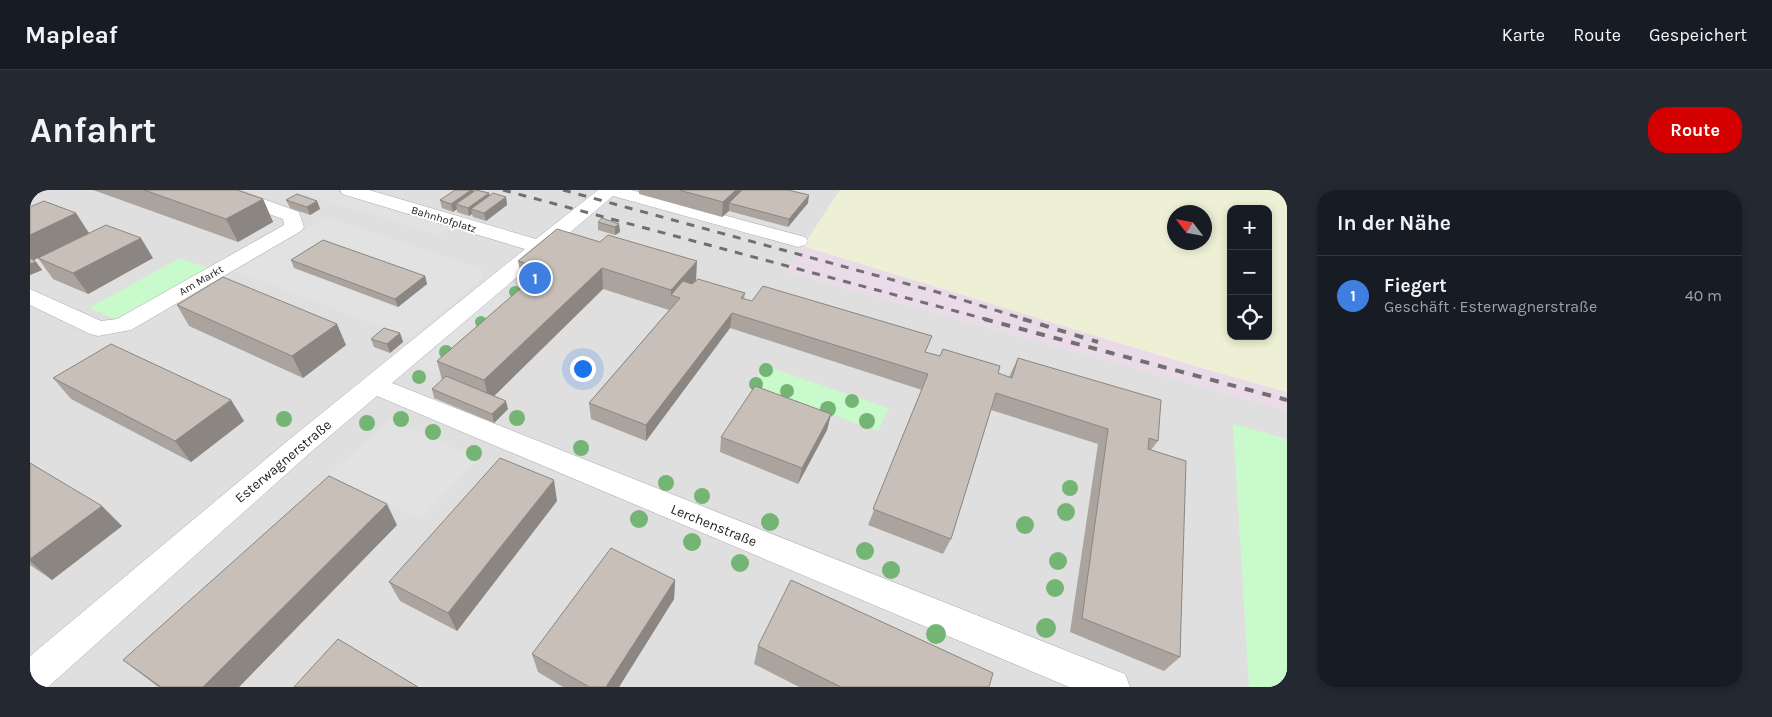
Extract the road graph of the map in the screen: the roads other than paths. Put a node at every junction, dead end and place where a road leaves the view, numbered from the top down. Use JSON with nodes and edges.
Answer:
{"nodes":[{"id":1,"x":225,"y":190,"type":"edge"},
{"id":2,"x":349,"y":190,"type":"edge"},
{"id":3,"x":609,"y":190,"type":"edge"},
{"id":4,"x":388,"y":195,"type":"edge"},
{"id":5,"x":798,"y":241,"type":"dead end"},
{"id":6,"x":540,"y":247,"type":"junction"},
{"id":7,"x":30,"y":296,"type":"edge"},
{"id":8,"x":373,"y":386,"type":"junction"},
{"id":9,"x":30,"y":679,"type":"edge"},
{"id":10,"x":1112,"y":687,"type":"edge"}],
"edges":[{"from":1,"to":7,"type":"street","name":"Am Markt"},
{"from":2,"to":4,"type":"street","name":"Bahnhofplatz"},
{"from":3,"to":5,"type":"street"},
{"from":3,"to":6,"type":"street","name":"Esterwagnerstraße"},
{"from":4,"to":6,"type":"street","name":"Bahnhofplatz"},
{"from":6,"to":8,"type":"street","name":"Esterwagnerstraße"},
{"from":8,"to":9,"type":"street","name":"Esterwagnerstraße"},
{"from":8,"to":10,"type":"street","name":"Lerchenstraße"}]}
